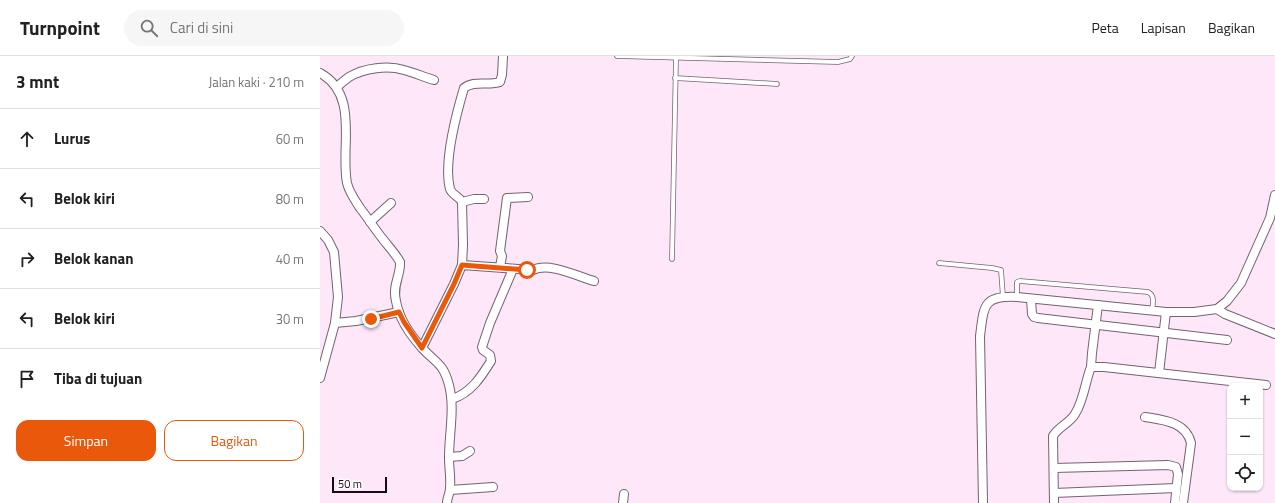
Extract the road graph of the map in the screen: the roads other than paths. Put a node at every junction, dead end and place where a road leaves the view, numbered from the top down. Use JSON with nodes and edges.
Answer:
{"nodes":[{"id":1,"x":503,"y":56,"type":"edge"},
{"id":2,"x":617,"y":56,"type":"edge"},
{"id":3,"x":852,"y":56,"type":"edge"},
{"id":4,"x":676,"y":58,"type":"junction"},
{"id":5,"x":320,"y":73,"type":"edge"},
{"id":6,"x":675,"y":78,"type":"junction"},
{"id":7,"x":434,"y":80,"type":"dead end"},
{"id":8,"x":777,"y":84,"type":"dead end"},
{"id":9,"x":337,"y":87,"type":"junction"},
{"id":10,"x":1275,"y":195,"type":"edge"},
{"id":11,"x":528,"y":197,"type":"dead end"},
{"id":12,"x":484,"y":199,"type":"dead end"},
{"id":13,"x":391,"y":202,"type":"dead end"},
{"id":14,"x":462,"y":202,"type":"junction"},
{"id":15,"x":370,"y":222,"type":"junction"},
{"id":16,"x":320,"y":230,"type":"edge"},
{"id":17,"x":672,"y":259,"type":"dead end"},
{"id":18,"x":939,"y":263,"type":"dead end"},
{"id":19,"x":462,"y":265,"type":"junction"},
{"id":20,"x":500,"y":267,"type":"junction"},
{"id":21,"x":513,"y":269,"type":"junction"},
{"id":22,"x":594,"y":281,"type":"dead end"},
{"id":23,"x":1003,"y":297,"type":"junction"},
{"id":24,"x":1017,"y":297,"type":"junction"},
{"id":25,"x":1031,"y":299,"type":"junction"},
{"id":26,"x":1098,"y":305,"type":"junction"},
{"id":27,"x":1217,"y":309,"type":"junction"},
{"id":28,"x":1152,"y":310,"type":"junction"},
{"id":29,"x":399,"y":312,"type":"junction"},
{"id":30,"x":1166,"y":312,"type":"junction"},
{"id":31,"x":335,"y":323,"type":"junction"},
{"id":32,"x":1095,"y":325,"type":"junction"},
{"id":33,"x":1164,"y":332,"type":"junction"},
{"id":34,"x":1275,"y":334,"type":"edge"},
{"id":35,"x":1227,"y":340,"type":"dead end"},
{"id":36,"x":422,"y":348,"type":"junction"},
{"id":37,"x":1091,"y":367,"type":"junction"},
{"id":38,"x":1159,"y":373,"type":"junction"},
{"id":39,"x":320,"y":378,"type":"edge"},
{"id":40,"x":1266,"y":384,"type":"dead end"},
{"id":41,"x":452,"y":399,"type":"junction"},
{"id":42,"x":1146,"y":417,"type":"dead end"},
{"id":43,"x":470,"y":451,"type":"dead end"},
{"id":44,"x":449,"y":457,"type":"junction"},
{"id":45,"x":1054,"y":468,"type":"junction"},
{"id":46,"x":493,"y":487,"type":"dead end"},
{"id":47,"x":1176,"y":488,"type":"junction"},
{"id":48,"x":450,"y":490,"type":"junction"},
{"id":49,"x":1054,"y":493,"type":"junction"},
{"id":50,"x":447,"y":503,"type":"edge"},
{"id":51,"x":983,"y":503,"type":"edge"},
{"id":52,"x":1054,"y":503,"type":"edge"},
{"id":53,"x":1175,"y":503,"type":"edge"},
{"id":54,"x":1183,"y":503,"type":"edge"}],
"edges":[{"from":1,"to":14,"type":"street"},
{"from":2,"to":4,"type":"lane"},
{"from":3,"to":4,"type":"lane"},
{"from":4,"to":6,"type":"lane"},
{"from":5,"to":9,"type":"street"},
{"from":6,"to":8,"type":"lane"},
{"from":6,"to":17,"type":"lane"},
{"from":7,"to":9,"type":"street"},
{"from":9,"to":15,"type":"street"},
{"from":10,"to":27,"type":"street"},
{"from":11,"to":20,"type":"street"},
{"from":12,"to":14,"type":"street"},
{"from":13,"to":15,"type":"street"},
{"from":14,"to":19,"type":"street"},
{"from":15,"to":29,"type":"street"},
{"from":16,"to":31,"type":"street"},
{"from":18,"to":23,"type":"lane"},
{"from":19,"to":20,"type":"street"},
{"from":19,"to":36,"type":"street"},
{"from":20,"to":21,"type":"street"},
{"from":21,"to":22,"type":"street"},
{"from":21,"to":41,"type":"street"},
{"from":23,"to":24,"type":"street"},
{"from":23,"to":51,"type":"street"},
{"from":24,"to":25,"type":"street"},
{"from":24,"to":28,"type":"lane"},
{"from":25,"to":26,"type":"street"},
{"from":25,"to":32,"type":"street"},
{"from":26,"to":28,"type":"street"},
{"from":26,"to":32,"type":"street"},
{"from":27,"to":30,"type":"street"},
{"from":27,"to":34,"type":"street"},
{"from":28,"to":30,"type":"street"},
{"from":29,"to":31,"type":"street"},
{"from":29,"to":36,"type":"street"},
{"from":30,"to":33,"type":"street"},
{"from":31,"to":39,"type":"street"},
{"from":32,"to":33,"type":"street"},
{"from":32,"to":37,"type":"street"},
{"from":33,"to":35,"type":"street"},
{"from":33,"to":38,"type":"street"},
{"from":36,"to":41,"type":"street"},
{"from":37,"to":38,"type":"street"},
{"from":37,"to":45,"type":"street"},
{"from":38,"to":40,"type":"street"},
{"from":41,"to":44,"type":"street"},
{"from":42,"to":54,"type":"street"},
{"from":43,"to":44,"type":"street"},
{"from":44,"to":48,"type":"street"},
{"from":45,"to":47,"type":"street"},
{"from":45,"to":49,"type":"street"},
{"from":46,"to":48,"type":"street"},
{"from":47,"to":49,"type":"street"},
{"from":47,"to":53,"type":"street"},
{"from":48,"to":50,"type":"street"},
{"from":49,"to":52,"type":"street"}]}
